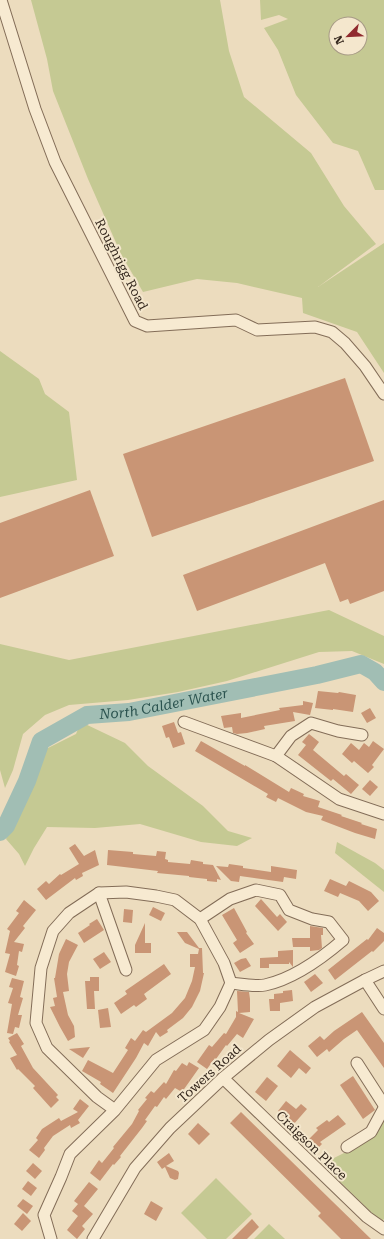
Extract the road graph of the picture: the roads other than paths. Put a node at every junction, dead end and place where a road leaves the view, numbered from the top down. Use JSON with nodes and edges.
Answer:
{"nodes":[{"id":1,"x":1,"y":0,"type":"edge"},
{"id":2,"x":384,"y":394,"type":"edge"},
{"id":3,"x":184,"y":722,"type":"dead end"},
{"id":4,"x":362,"y":735,"type":"dead end"},
{"id":5,"x":276,"y":756,"type":"junction"},
{"id":6,"x":384,"y":814,"type":"edge"},
{"id":7,"x":98,"y":893,"type":"junction"},
{"id":8,"x":200,"y":919,"type":"junction"},
{"id":9,"x":126,"y":970,"type":"dead end"},
{"id":10,"x":384,"y":970,"type":"edge"},
{"id":11,"x":365,"y":980,"type":"junction"},
{"id":12,"x":231,"y":983,"type":"junction"},
{"id":13,"x":384,"y":1009,"type":"edge"},
{"id":14,"x":357,"y":1063,"type":"dead end"},
{"id":15,"x":223,"y":1078,"type":"junction"},
{"id":16,"x":384,"y":1105,"type":"edge"},
{"id":17,"x":384,"y":1108,"type":"edge"},
{"id":18,"x":116,"y":1110,"type":"junction"},
{"id":19,"x":347,"y":1147,"type":"dead end"},
{"id":20,"x":383,"y":1227,"type":"edge"},
{"id":21,"x":51,"y":1239,"type":"edge"},
{"id":22,"x":94,"y":1239,"type":"edge"}],
"edges":[{"from":1,"to":2,"type":"street","name":"Roughrigg Road"},
{"from":3,"to":5,"type":"street"},
{"from":4,"to":5,"type":"street"},
{"from":5,"to":6,"type":"street"},
{"from":7,"to":8,"type":"street"},
{"from":7,"to":9,"type":"street"},
{"from":7,"to":18,"type":"street"},
{"from":8,"to":12,"type":"street"},
{"from":8,"to":12,"type":"street"},
{"from":10,"to":11,"type":"street","name":"Towers Road"},
{"from":11,"to":13,"type":"street"},
{"from":11,"to":15,"type":"street","name":"Towers Road"},
{"from":12,"to":18,"type":"street"},
{"from":14,"to":16,"type":"street"},
{"from":15,"to":20,"type":"street","name":"Craigson Place"},
{"from":15,"to":22,"type":"street","name":"Towers Road"},
{"from":17,"to":19,"type":"street"},
{"from":18,"to":21,"type":"street"}]}
